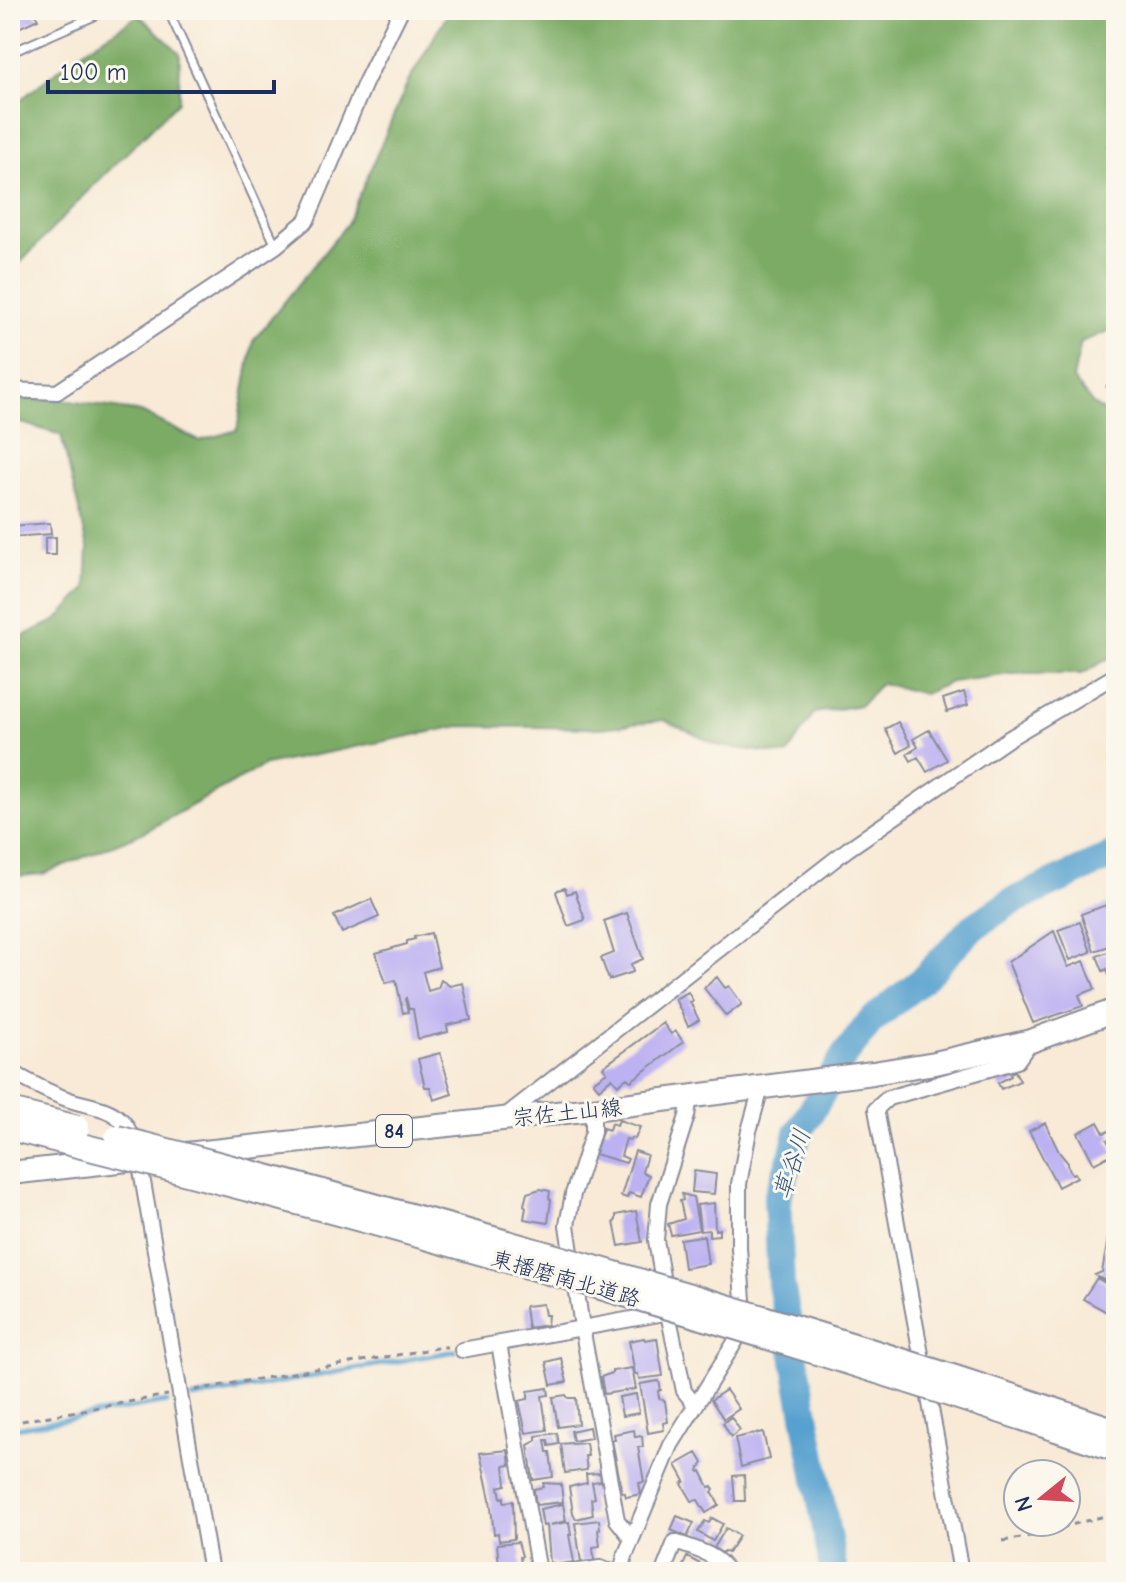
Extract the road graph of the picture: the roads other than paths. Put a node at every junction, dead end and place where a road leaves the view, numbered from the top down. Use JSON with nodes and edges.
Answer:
{"nodes":[{"id":1,"x":108,"y":10,"type":"edge"},
{"id":2,"x":168,"y":10,"type":"edge"},
{"id":3,"x":401,"y":10,"type":"edge"},
{"id":4,"x":10,"y":53,"type":"edge"},
{"id":5,"x":276,"y":246,"type":"junction"},
{"id":6,"x":10,"y":390,"type":"edge"},
{"id":7,"x":1116,"y":675,"type":"edge"},
{"id":8,"x":1116,"y":1010,"type":"edge"},
{"id":9,"x":1031,"y":1041,"type":"junction"},
{"id":10,"x":10,"y":1071,"type":"edge"},
{"id":11,"x":769,"y":1087,"type":"junction"},
{"id":12,"x":690,"y":1097,"type":"junction"},
{"id":13,"x":593,"y":1109,"type":"junction"},
{"id":14,"x":10,"y":1111,"type":"edge"},
{"id":15,"x":501,"y":1119,"type":"junction"},
{"id":16,"x":10,"y":1128,"type":"edge"},
{"id":17,"x":139,"y":1159,"type":"junction"},
{"id":18,"x":10,"y":1173,"type":"edge"},
{"id":19,"x":743,"y":1299,"type":"junction"},
{"id":20,"x":668,"y":1313,"type":"junction"},
{"id":21,"x":582,"y":1327,"type":"junction"},
{"id":22,"x":499,"y":1344,"type":"junction"},
{"id":23,"x":462,"y":1350,"type":"road end"},
{"id":24,"x":695,"y":1405,"type":"junction"},
{"id":25,"x":1116,"y":1431,"type":"edge"},
{"id":26,"x":1116,"y":1449,"type":"edge"},
{"id":27,"x":632,"y":1539,"type":"junction"},
{"id":28,"x":211,"y":1572,"type":"edge"},
{"id":29,"x":539,"y":1572,"type":"edge"},
{"id":30,"x":574,"y":1572,"type":"edge"},
{"id":31,"x":613,"y":1572,"type":"edge"},
{"id":32,"x":621,"y":1572,"type":"edge"},
{"id":33,"x":663,"y":1572,"type":"edge"},
{"id":34,"x":728,"y":1572,"type":"edge"},
{"id":35,"x":961,"y":1572,"type":"edge"}],
"edges":[{"from":1,"to":4,"type":"lane"},
{"from":2,"to":5,"type":"lane"},
{"from":3,"to":5,"type":"street"},
{"from":5,"to":6,"type":"street"},
{"from":7,"to":15,"type":"street"},
{"from":8,"to":9,"type":"main road","name":"宗佐土山線","number":"84"},
{"from":9,"to":11,"type":"main road","name":"宗佐土山線","number":"84"},
{"from":9,"to":35,"type":"street"},
{"from":10,"to":17,"type":"street"},
{"from":11,"to":12,"type":"main road","name":"宗佐土山線","number":"84"},
{"from":11,"to":19,"type":"street"},
{"from":12,"to":13,"type":"main road","name":"宗佐土山線","number":"84"},
{"from":12,"to":20,"type":"street"},
{"from":13,"to":15,"type":"main road","name":"宗佐土山線","number":"84"},
{"from":13,"to":21,"type":"street"},
{"from":14,"to":25,"type":"highway","name":"東播磨南北道路","bridge":true},
{"from":15,"to":17,"type":"main road","name":"宗佐土山線","number":"84"},
{"from":16,"to":26,"type":"highway","name":"東播磨南北道路","bridge":true},
{"from":17,"to":18,"type":"main road","name":"宗佐土山線","number":"84"},
{"from":17,"to":28,"type":"street"},
{"from":19,"to":20,"type":"street"},
{"from":19,"to":24,"type":"street"},
{"from":20,"to":21,"type":"street"},
{"from":20,"to":24,"type":"street"},
{"from":21,"to":22,"type":"street"},
{"from":21,"to":27,"type":"street"},
{"from":22,"to":23,"type":"street"},
{"from":22,"to":29,"type":"street"},
{"from":24,"to":27,"type":"street"},
{"from":27,"to":32,"type":"street"},
{"from":30,"to":31,"type":"street"},
{"from":33,"to":34,"type":"street"}]}
